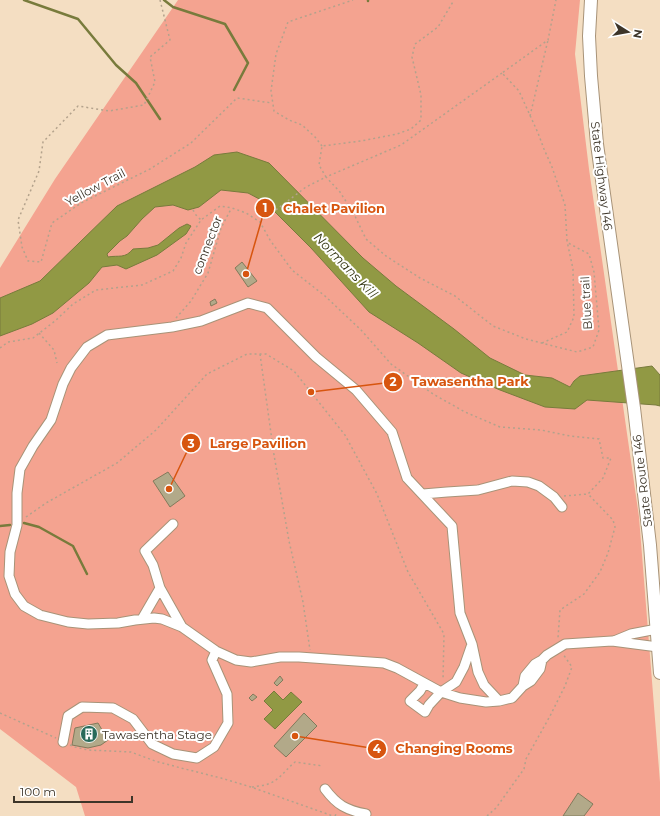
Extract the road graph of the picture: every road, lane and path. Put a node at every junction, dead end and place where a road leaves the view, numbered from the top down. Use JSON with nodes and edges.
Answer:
{"nodes":[{"id":1,"x":160,"y":0,"type":"edge"},
{"id":2,"x":354,"y":0,"type":"edge"},
{"id":3,"x":454,"y":0,"type":"edge"},
{"id":4,"x":556,"y":0,"type":"edge"},
{"id":5,"x":591,"y":0,"type":"edge"},
{"id":6,"x":548,"y":40,"type":"junction"},
{"id":7,"x":502,"y":73,"type":"junction"},
{"id":8,"x":272,"y":103,"type":"junction"},
{"id":9,"x":530,"y":116,"type":"junction"},
{"id":10,"x":322,"y":146,"type":"junction"},
{"id":11,"x":326,"y":176,"type":"junction"},
{"id":12,"x":232,"y":208,"type":"dead end"},
{"id":13,"x":193,"y":210,"type":"dead end"},
{"id":14,"x":201,"y":220,"type":"dead end"},
{"id":15,"x":260,"y":222,"type":"dead end"},
{"id":16,"x":567,"y":241,"type":"junction"},
{"id":17,"x":172,"y":327,"type":"junction"},
{"id":18,"x":39,"y":333,"type":"dead end"},
{"id":19,"x":542,"y":344,"type":"junction"},
{"id":20,"x":260,"y":354,"type":"junction"},
{"id":21,"x":57,"y":363,"type":"dead end"},
{"id":22,"x":634,"y":408,"type":"joint"},
{"id":23,"x":423,"y":494,"type":"junction"},
{"id":24,"x":588,"y":494,"type":"dead end"},
{"id":25,"x":554,"y":497,"type":"junction"},
{"id":26,"x":562,"y":508,"type":"dead end"},
{"id":27,"x":16,"y":524,"type":"junction"},
{"id":28,"x":173,"y":524,"type":"dead end"},
{"id":29,"x":160,"y":588,"type":"junction"},
{"id":30,"x":142,"y":619,"type":"junction"},
{"id":31,"x":182,"y":627,"type":"junction"},
{"id":32,"x":657,"y":629,"type":"junction"},
{"id":33,"x":612,"y":641,"type":"junction"},
{"id":34,"x":472,"y":644,"type":"junction"},
{"id":35,"x":658,"y":647,"type":"junction"},
{"id":36,"x":216,"y":651,"type":"junction"},
{"id":37,"x":310,"y":658,"type":"junction"},
{"id":38,"x":660,"y":673,"type":"edge"},
{"id":39,"x":424,"y":684,"type":"junction"},
{"id":40,"x":441,"y":692,"type":"junction"},
{"id":41,"x":499,"y":701,"type":"junction"},
{"id":42,"x":62,"y":742,"type":"dead end"},
{"id":43,"x":120,"y":751,"type":"dead end"},
{"id":44,"x":323,"y":766,"type":"dead end"},
{"id":45,"x":251,"y":787,"type":"junction"},
{"id":46,"x":325,"y":789,"type":"dead end"},
{"id":47,"x":369,"y":814,"type":"edge"},
{"id":48,"x":333,"y":816,"type":"edge"}],
"edges":[{"from":1,"to":8,"type":"path","name":"Yellow Trail"},
{"from":2,"to":8,"type":"path"},
{"from":3,"to":10,"type":"path"},
{"from":4,"to":6,"type":"path"},
{"from":5,"to":22,"type":"main road","name":"State Highway 146"},
{"from":6,"to":7,"type":"path"},
{"from":6,"to":9,"type":"path"},
{"from":7,"to":9,"type":"path"},
{"from":7,"to":11,"type":"path"},
{"from":8,"to":10,"type":"path"},
{"from":9,"to":16,"type":"path"},
{"from":10,"to":11,"type":"path","name":"Blue trail"},
{"from":11,"to":15,"type":"path"},
{"from":11,"to":19,"type":"path","name":"Blue trail"},
{"from":12,"to":17,"type":"path","name":"connector"},
{"from":13,"to":14,"type":"path"},
{"from":16,"to":19,"type":"path"},
{"from":16,"to":19,"type":"path","name":"Blue trail"},
{"from":17,"to":23,"type":"lane"},
{"from":17,"to":27,"type":"lane"},
{"from":18,"to":21,"type":"path"},
{"from":20,"to":27,"type":"path"},
{"from":20,"to":37,"type":"path"},
{"from":20,"to":40,"type":"path"},
{"from":22,"to":32,"type":"main road","name":"State Route 146"},
{"from":23,"to":25,"type":"lane"},
{"from":23,"to":34,"type":"lane"},
{"from":24,"to":25,"type":"path"},
{"from":25,"to":26,"type":"lane"},
{"from":27,"to":30,"type":"lane"},
{"from":28,"to":29,"type":"lane"},
{"from":29,"to":30,"type":"lane"},
{"from":29,"to":31,"type":"lane"},
{"from":30,"to":31,"type":"lane"},
{"from":31,"to":36,"type":"lane"},
{"from":32,"to":33,"type":"lane"},
{"from":32,"to":35,"type":"main road","name":"State Route 146"},
{"from":33,"to":35,"type":"lane"},
{"from":33,"to":41,"type":"lane"},
{"from":34,"to":40,"type":"lane"},
{"from":34,"to":41,"type":"lane"},
{"from":35,"to":38,"type":"main road","name":"State Route 146"},
{"from":36,"to":37,"type":"lane"},
{"from":36,"to":42,"type":"lane"},
{"from":37,"to":39,"type":"lane"},
{"from":39,"to":40,"type":"lane"},
{"from":39,"to":40,"type":"lane"},
{"from":40,"to":41,"type":"lane"},
{"from":43,"to":45,"type":"path"},
{"from":44,"to":45,"type":"path"},
{"from":45,"to":48,"type":"path"},
{"from":46,"to":47,"type":"lane"}]}
